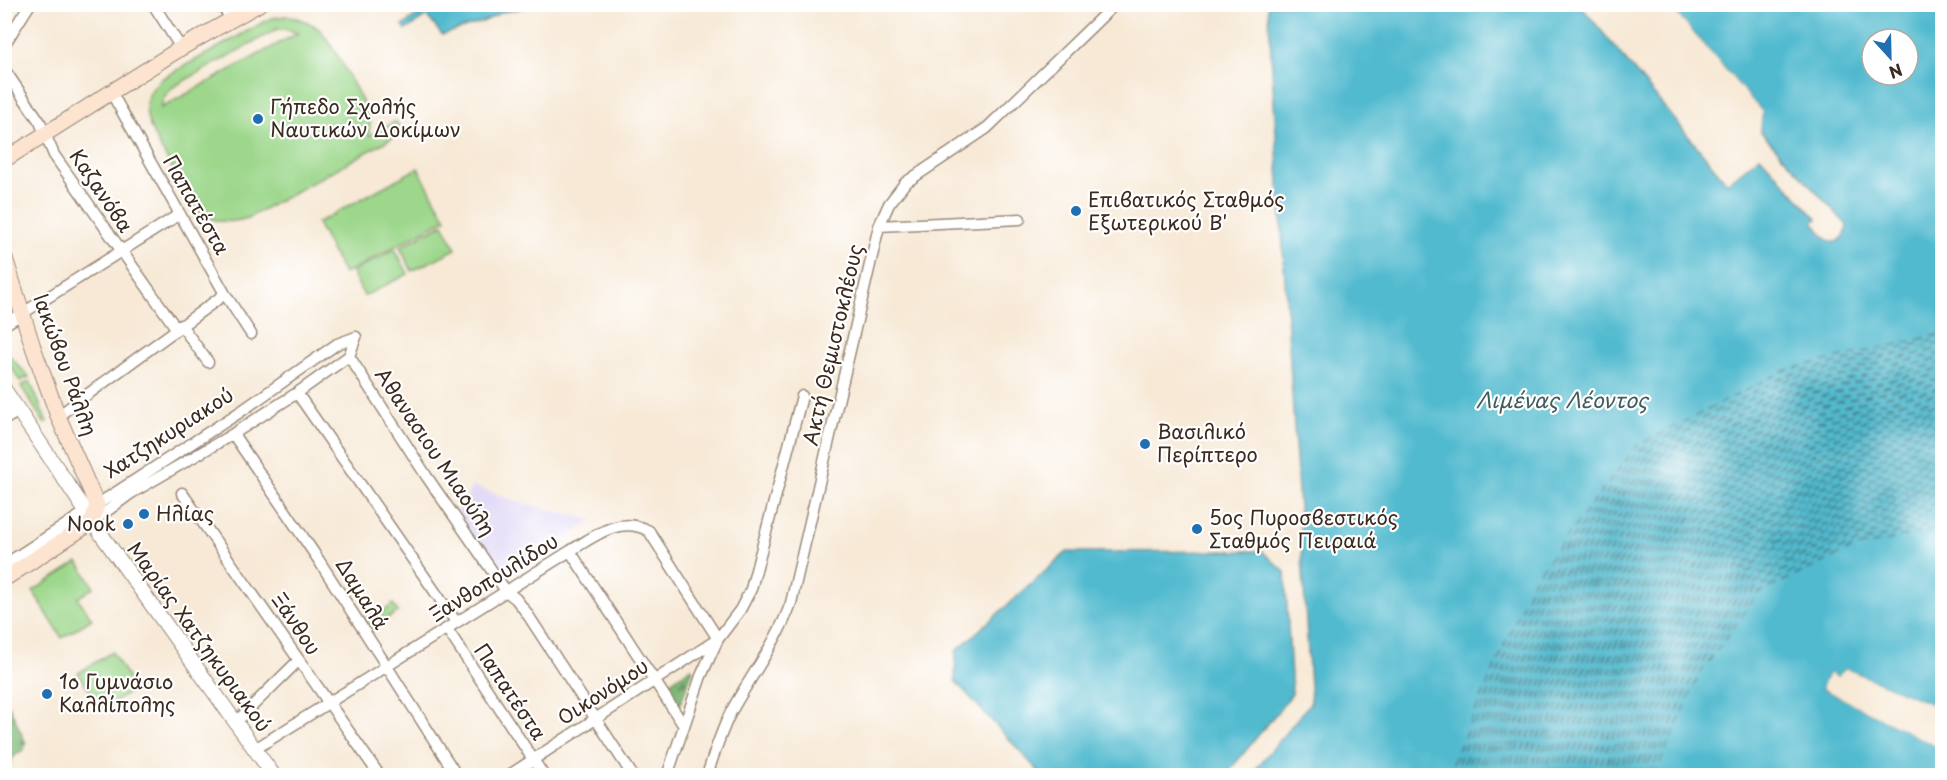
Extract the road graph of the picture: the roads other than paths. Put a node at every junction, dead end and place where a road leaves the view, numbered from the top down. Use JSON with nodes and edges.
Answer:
{"nodes":[{"id":1,"x":30,"y":4,"type":"edge"},
{"id":2,"x":153,"y":4,"type":"edge"},
{"id":3,"x":220,"y":4,"type":"edge"},
{"id":4,"x":259,"y":4,"type":"edge"},
{"id":5,"x":1115,"y":4,"type":"edge"},
{"id":6,"x":232,"y":19,"type":"junction"},
{"id":7,"x":4,"y":45,"type":"edge"},
{"id":8,"x":181,"y":48,"type":"junction"},
{"id":9,"x":4,"y":69,"type":"edge"},
{"id":10,"x":111,"y":92,"type":"junction"},
{"id":11,"x":45,"y":134,"type":"junction"},
{"id":12,"x":4,"y":160,"type":"edge"},
{"id":13,"x":180,"y":214,"type":"junction"},
{"id":14,"x":1020,"y":219,"type":"dead end"},
{"id":15,"x":879,"y":226,"type":"junction"},
{"id":16,"x":121,"y":252,"type":"junction"},
{"id":17,"x":4,"y":255,"type":"edge"},
{"id":18,"x":225,"y":294,"type":"junction"},
{"id":19,"x":23,"y":313,"type":"junction"},
{"id":20,"x":4,"y":325,"type":"edge"},
{"id":21,"x":178,"y":327,"type":"junction"},
{"id":22,"x":251,"y":334,"type":"dead end"},
{"id":23,"x":349,"y":356,"type":"junction"},
{"id":24,"x":208,"y":362,"type":"dead end"},
{"id":25,"x":4,"y":389,"type":"edge"},
{"id":26,"x":297,"y":393,"type":"junction"},
{"id":27,"x":802,"y":396,"type":"dead end"},
{"id":28,"x":19,"y":411,"type":"junction"},
{"id":29,"x":58,"y":416,"type":"junction"},
{"id":30,"x":4,"y":420,"type":"edge"},
{"id":31,"x":232,"y":435,"type":"junction"},
{"id":32,"x":182,"y":493,"type":"dead end"},
{"id":33,"x":92,"y":513,"type":"junction"},
{"id":34,"x":570,"y":551,"type":"junction"},
{"id":35,"x":4,"y":565,"type":"edge"},
{"id":36,"x":4,"y":579,"type":"edge"},
{"id":37,"x":506,"y":591,"type":"junction"},
{"id":38,"x":451,"y":625,"type":"junction"},
{"id":39,"x":718,"y":639,"type":"junction"},
{"id":40,"x":299,"y":660,"type":"junction"},
{"id":41,"x":387,"y":667,"type":"junction"},
{"id":42,"x":655,"y":680,"type":"junction"},
{"id":43,"x":330,"y":704,"type":"junction"},
{"id":44,"x":596,"y":718,"type":"junction"},
{"id":45,"x":236,"y":722,"type":"junction"},
{"id":46,"x":684,"y":726,"type":"junction"},
{"id":47,"x":255,"y":749,"type":"junction"},
{"id":48,"x":533,"y":759,"type":"junction"},
{"id":49,"x":274,"y":776,"type":"edge"},
{"id":50,"x":380,"y":776,"type":"edge"},
{"id":51,"x":457,"y":776,"type":"edge"},
{"id":52,"x":508,"y":776,"type":"edge"},
{"id":53,"x":544,"y":776,"type":"edge"},
{"id":54,"x":633,"y":776,"type":"edge"},
{"id":55,"x":667,"y":776,"type":"edge"},
{"id":56,"x":706,"y":776,"type":"edge"}],
"edges":[{"from":1,"to":7,"type":"street"},
{"from":2,"to":8,"type":"street"},
{"from":3,"to":6,"type":"street"},
{"from":4,"to":6,"type":"main road"},
{"from":5,"to":15,"type":"street","name":"Ακτή Θεμιστοκλέους"},
{"from":6,"to":8,"type":"main road"},
{"from":8,"to":10,"type":"main road"},
{"from":9,"to":11,"type":"street","name":"Καζανόβα"},
{"from":10,"to":11,"type":"main road"},
{"from":10,"to":13,"type":"street","name":"Παπατέστα"},
{"from":11,"to":12,"type":"main road"},
{"from":11,"to":16,"type":"street","name":"Καζανόβα"},
{"from":13,"to":16,"type":"street"},
{"from":13,"to":18,"type":"street","name":"Παπατέστα"},
{"from":14,"to":15,"type":"street"},
{"from":15,"to":56,"type":"street","name":"Ακτή Θεμιστοκλέους"},
{"from":16,"to":19,"type":"street"},
{"from":16,"to":21,"type":"street","name":"Καζανόβα"},
{"from":17,"to":19,"type":"main road","name":"Ιακώβου Ράλλη"},
{"from":18,"to":21,"type":"street"},
{"from":18,"to":22,"type":"street","name":"Παπατέστα"},
{"from":19,"to":20,"type":"street"},
{"from":19,"to":29,"type":"main road","name":"Ιακώβου Ράλλη"},
{"from":21,"to":24,"type":"street","name":"Καζανόβα"},
{"from":21,"to":29,"type":"street"},
{"from":23,"to":26,"type":"street","name":"Χατζηκυριακού"},
{"from":23,"to":33,"type":"street","name":"Χατζηκυριακού"},
{"from":23,"to":37,"type":"street","name":"Αθανασιου Μιαούλη"},
{"from":25,"to":28,"type":"street","name":"Μαρίας Χατζηκυριακού"},
{"from":26,"to":31,"type":"street","name":"Χατζηκυριακού"},
{"from":26,"to":38,"type":"street","name":"Παπατέστα"},
{"from":27,"to":39,"type":"street"},
{"from":28,"to":30,"type":"street"},
{"from":28,"to":33,"type":"street","name":"Μαρίας Χατζηκυριακού"},
{"from":29,"to":33,"type":"main road","name":"Ιακώβου Ράλλη"},
{"from":31,"to":33,"type":"street","name":"Χατζηκυριακού"},
{"from":31,"to":41,"type":"street","name":"Δαμαλά"},
{"from":32,"to":40,"type":"street","name":"Ξάνθου"},
{"from":33,"to":35,"type":"street","name":"Χατζηκυριακού"},
{"from":33,"to":36,"type":"main road","name":"Χατζηκυριακού"},
{"from":33,"to":45,"type":"street","name":"Μαρίας Χατζηκυριακού"},
{"from":34,"to":37,"type":"street","name":"Ξανθοπουλίδου"},
{"from":34,"to":39,"type":"street","name":"Ξανθοπουλίδου"},
{"from":34,"to":42,"type":"street"},
{"from":37,"to":38,"type":"street","name":"Ξανθοπουλίδου"},
{"from":37,"to":44,"type":"street","name":"Αθανασιου Μιαούλη"},
{"from":38,"to":41,"type":"street","name":"Ξανθοπουλίδου"},
{"from":38,"to":48,"type":"street","name":"Παπατέστα"},
{"from":39,"to":42,"type":"street","name":"Οικονόμου"},
{"from":39,"to":46,"type":"street"},
{"from":40,"to":43,"type":"street","name":"Ξάνθου"},
{"from":40,"to":45,"type":"street"},
{"from":41,"to":43,"type":"street","name":"Ξανθοπουλίδου"},
{"from":41,"to":51,"type":"street","name":"Δαμαλά"},
{"from":42,"to":44,"type":"street","name":"Οικονόμου"},
{"from":42,"to":46,"type":"street"},
{"from":43,"to":47,"type":"street","name":"Ξανθοπουλίδου"},
{"from":43,"to":50,"type":"street","name":"Ξάνθου"},
{"from":44,"to":48,"type":"street","name":"Οικονόμου"},
{"from":44,"to":54,"type":"street","name":"Αθανασιου Μιαούλη"},
{"from":45,"to":47,"type":"street","name":"Μαρίας Χατζηκυριακού"},
{"from":46,"to":55,"type":"street"},
{"from":47,"to":49,"type":"street","name":"Μαρίας Χατζηκυριακού"},
{"from":48,"to":52,"type":"street","name":"Οικονόμου"},
{"from":48,"to":53,"type":"street","name":"Παπατέστα"}]}
